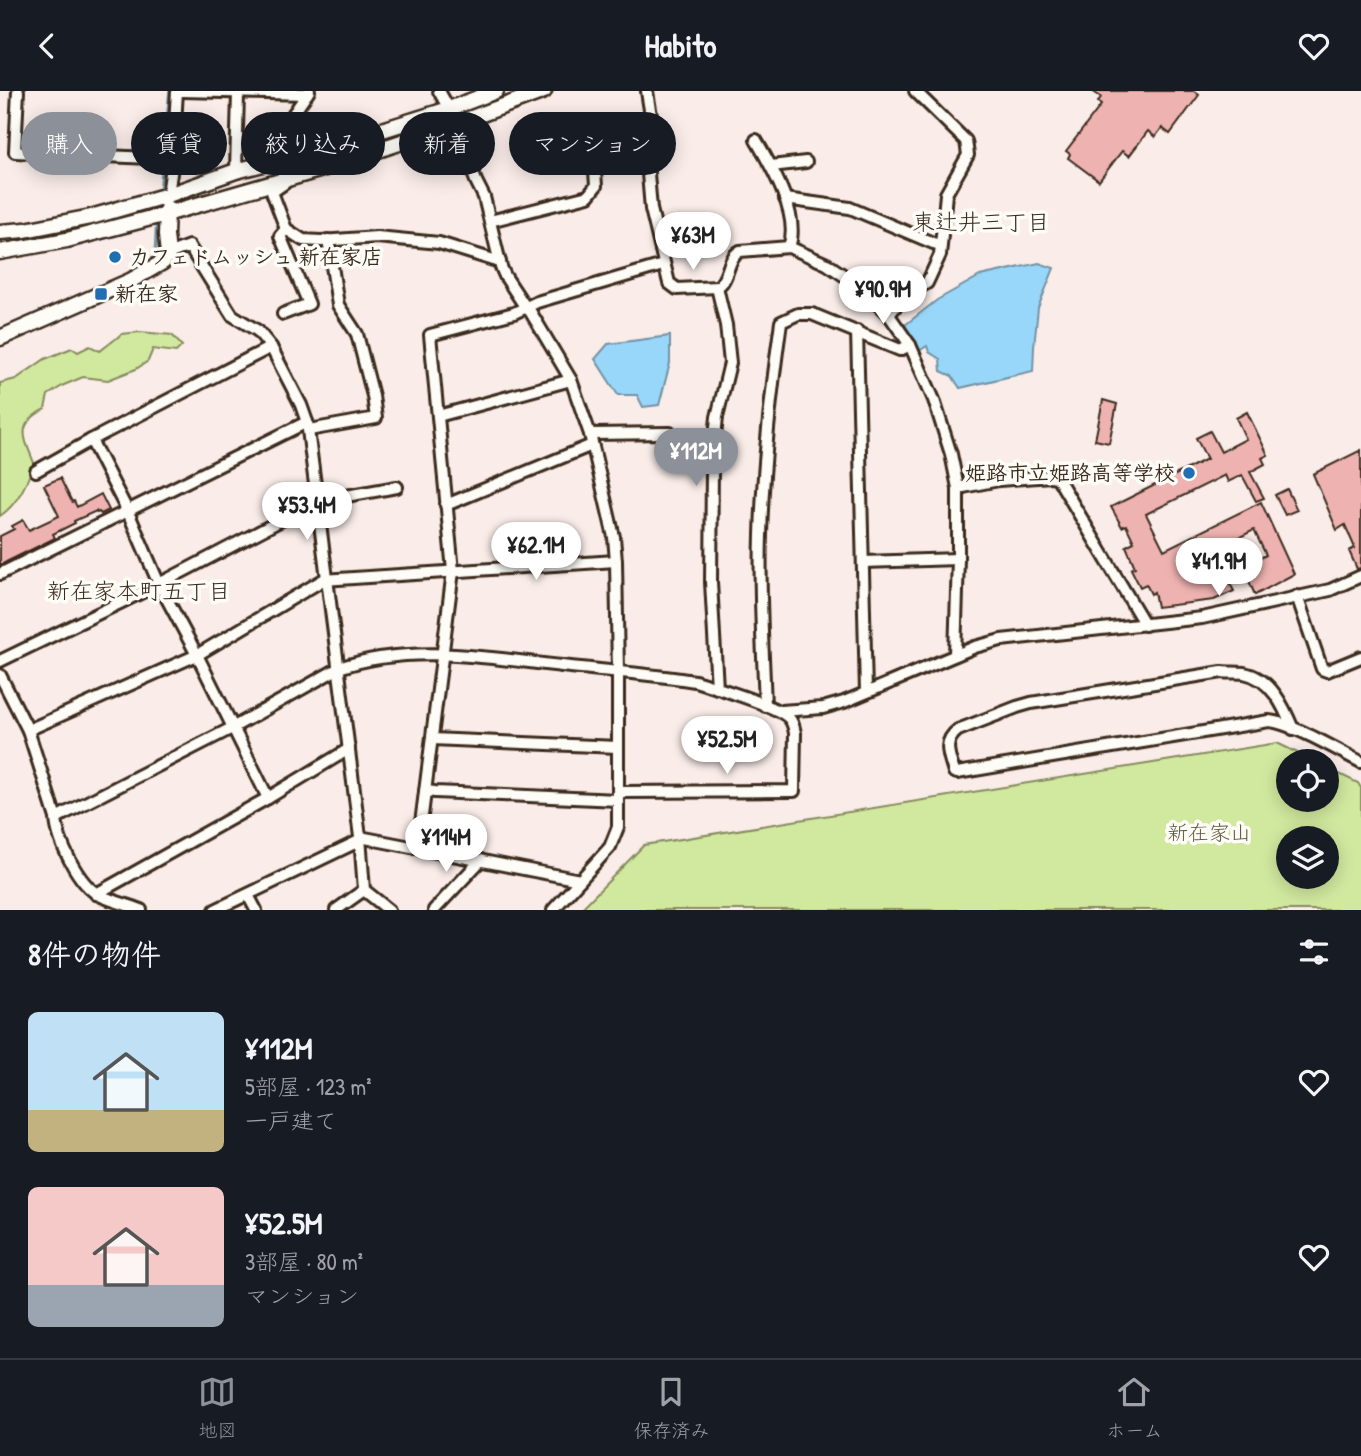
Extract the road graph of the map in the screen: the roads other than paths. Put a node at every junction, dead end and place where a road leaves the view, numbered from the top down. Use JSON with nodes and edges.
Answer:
{"nodes":[{"id":1,"x":18,"y":91,"type":"edge"},
{"id":2,"x":179,"y":91,"type":"edge"},
{"id":3,"x":439,"y":91,"type":"edge"},
{"id":4,"x":496,"y":91,"type":"edge"},
{"id":5,"x":544,"y":91,"type":"edge"},
{"id":6,"x":647,"y":91,"type":"edge"},
{"id":7,"x":915,"y":91,"type":"edge"},
{"id":8,"x":238,"y":93,"type":"edge"},
{"id":9,"x":306,"y":93,"type":"edge"},
{"id":10,"x":449,"y":109,"type":"junction"},
{"id":11,"x":177,"y":112,"type":"edge"},
{"id":12,"x":294,"y":112,"type":"edge"},
{"id":13,"x":450,"y":112,"type":"edge"},
{"id":14,"x":487,"y":112,"type":"edge"},
{"id":15,"x":651,"y":112,"type":"edge"},
{"id":16,"x":385,"y":129,"type":"edge"},
{"id":17,"x":756,"y":139,"type":"dead end"},
{"id":18,"x":399,"y":143,"type":"edge"},
{"id":19,"x":131,"y":157,"type":"edge"},
{"id":20,"x":806,"y":162,"type":"dead end"},
{"id":21,"x":771,"y":166,"type":"junction"},
{"id":22,"x":241,"y":170,"type":"edge"},
{"id":23,"x":236,"y":171,"type":"junction"},
{"id":24,"x":171,"y":175,"type":"edge"},
{"id":25,"x":474,"y":175,"type":"edge"},
{"id":26,"x":595,"y":175,"type":"edge"},
{"id":27,"x":646,"y":175,"type":"edge"},
{"id":28,"x":293,"y":177,"type":"junction"},
{"id":29,"x":168,"y":195,"type":"junction"},
{"id":30,"x":785,"y":199,"type":"junction"},
{"id":31,"x":166,"y":214,"type":"junction"},
{"id":32,"x":493,"y":221,"type":"junction"},
{"id":33,"x":286,"y":229,"type":"junction"},
{"id":34,"x":0,"y":232,"type":"edge"},
{"id":35,"x":328,"y":240,"type":"junction"},
{"id":36,"x":941,"y":245,"type":"junction"},
{"id":37,"x":789,"y":247,"type":"junction"},
{"id":38,"x":0,"y":251,"type":"edge"},
{"id":39,"x":169,"y":254,"type":"junction"},
{"id":40,"x":500,"y":262,"type":"junction"},
{"id":41,"x":660,"y":266,"type":"junction"},
{"id":42,"x":717,"y":287,"type":"junction"},
{"id":43,"x":532,"y":305,"type":"junction"},
{"id":44,"x":283,"y":314,"type":"dead end"},
{"id":45,"x":889,"y":315,"type":"junction"},
{"id":46,"x":857,"y":331,"type":"junction"},
{"id":47,"x":0,"y":338,"type":"edge"},
{"id":48,"x":910,"y":345,"type":"junction"},
{"id":49,"x":271,"y":347,"type":"junction"},
{"id":50,"x":571,"y":380,"type":"junction"},
{"id":51,"x":438,"y":416,"type":"junction"},
{"id":52,"x":308,"y":426,"type":"junction"},
{"id":53,"x":670,"y":433,"type":"dead end"},
{"id":54,"x":591,"y":439,"type":"junction"},
{"id":55,"x":91,"y":440,"type":"junction"},
{"id":56,"x":36,"y":471,"type":"dead end"},
{"id":57,"x":397,"y":487,"type":"dead end"},
{"id":58,"x":958,"y":488,"type":"junction"},
{"id":59,"x":318,"y":501,"type":"junction"},
{"id":60,"x":446,"y":505,"type":"junction"},
{"id":61,"x":128,"y":512,"type":"junction"},
{"id":62,"x":958,"y":559,"type":"junction"},
{"id":63,"x":616,"y":561,"type":"junction"},
{"id":64,"x":863,"y":562,"type":"junction"},
{"id":65,"x":453,"y":572,"type":"junction"},
{"id":66,"x":0,"y":574,"type":"edge"},
{"id":67,"x":1361,"y":576,"type":"edge"},
{"id":68,"x":328,"y":580,"type":"junction"},
{"id":69,"x":159,"y":584,"type":"junction"},
{"id":70,"x":1297,"y":596,"type":"junction"},
{"id":71,"x":1145,"y":625,"type":"junction"},
{"id":72,"x":197,"y":655,"type":"junction"},
{"id":73,"x":442,"y":655,"type":"junction"},
{"id":74,"x":955,"y":655,"type":"junction"},
{"id":75,"x":1361,"y":657,"type":"edge"},
{"id":76,"x":0,"y":661,"type":"edge"},
{"id":77,"x":339,"y":668,"type":"junction"},
{"id":78,"x":618,"y":672,"type":"junction"},
{"id":79,"x":0,"y":675,"type":"edge"},
{"id":80,"x":716,"y":688,"type":"junction"},
{"id":81,"x":866,"y":692,"type":"junction"},
{"id":82,"x":765,"y":706,"type":"junction"},
{"id":83,"x":778,"y":711,"type":"junction"},
{"id":84,"x":232,"y":728,"type":"junction"},
{"id":85,"x":1293,"y":729,"type":"junction"},
{"id":86,"x":28,"y":730,"type":"junction"},
{"id":87,"x":432,"y":740,"type":"junction"},
{"id":88,"x":618,"y":747,"type":"junction"},
{"id":89,"x":349,"y":749,"type":"junction"},
{"id":90,"x":1361,"y":762,"type":"edge"},
{"id":91,"x":425,"y":791,"type":"junction"},
{"id":92,"x":618,"y":796,"type":"junction"},
{"id":93,"x":268,"y":798,"type":"junction"},
{"id":94,"x":56,"y":818,"type":"junction"},
{"id":95,"x":360,"y":839,"type":"junction"},
{"id":96,"x":418,"y":847,"type":"junction"},
{"id":97,"x":481,"y":860,"type":"junction"},
{"id":98,"x":580,"y":880,"type":"junction"},
{"id":99,"x":364,"y":890,"type":"junction"},
{"id":100,"x":96,"y":894,"type":"junction"},
{"id":101,"x":248,"y":895,"type":"junction"},
{"id":102,"x":141,"y":910,"type":"edge"},
{"id":103,"x":215,"y":910,"type":"edge"},
{"id":104,"x":256,"y":910,"type":"edge"},
{"id":105,"x":336,"y":910,"type":"edge"},
{"id":106,"x":389,"y":910,"type":"edge"},
{"id":107,"x":434,"y":910,"type":"edge"},
{"id":108,"x":553,"y":910,"type":"edge"}],
"edges":[{"from":1,"to":19,"type":"street"},
{"from":2,"to":8,"type":"street"},
{"from":2,"to":11,"type":"street"},
{"from":3,"to":10,"type":"street"},
{"from":4,"to":10,"type":"street"},
{"from":5,"to":14,"type":"street"},
{"from":6,"to":15,"type":"street"},
{"from":7,"to":36,"type":"street"},
{"from":8,"to":9,"type":"street"},
{"from":8,"to":23,"type":"street"},
{"from":9,"to":12,"type":"street"},
{"from":10,"to":13,"type":"street"},
{"from":10,"to":16,"type":"street"},
{"from":17,"to":21,"type":"street"},
{"from":18,"to":28,"type":"street"},
{"from":20,"to":21,"type":"street"},
{"from":21,"to":30,"type":"street"},
{"from":22,"to":23,"type":"street"},
{"from":23,"to":29,"type":"street"},
{"from":24,"to":29,"type":"street"},
{"from":25,"to":32,"type":"street"},
{"from":26,"to":32,"type":"street"},
{"from":27,"to":41,"type":"street"},
{"from":28,"to":31,"type":"street"},
{"from":28,"to":33,"type":"street"},
{"from":29,"to":31,"type":"street"},
{"from":29,"to":34,"type":"street"},
{"from":30,"to":36,"type":"street"},
{"from":30,"to":37,"type":"street"},
{"from":31,"to":38,"type":"street"},
{"from":31,"to":39,"type":"street"},
{"from":32,"to":40,"type":"street"},
{"from":33,"to":35,"type":"street"},
{"from":33,"to":44,"type":"street"},
{"from":35,"to":40,"type":"street"},
{"from":35,"to":52,"type":"street"},
{"from":36,"to":45,"type":"street"},
{"from":37,"to":42,"type":"street"},
{"from":37,"to":45,"type":"street"},
{"from":39,"to":47,"type":"street"},
{"from":39,"to":49,"type":"street"},
{"from":40,"to":43,"type":"street"},
{"from":41,"to":42,"type":"street"},
{"from":41,"to":43,"type":"street"},
{"from":42,"to":80,"type":"street"},
{"from":43,"to":50,"type":"street"},
{"from":43,"to":51,"type":"street"},
{"from":45,"to":48,"type":"street"},
{"from":46,"to":48,"type":"street"},
{"from":46,"to":64,"type":"street"},
{"from":46,"to":82,"type":"street"},
{"from":48,"to":58,"type":"street"},
{"from":49,"to":52,"type":"street"},
{"from":49,"to":55,"type":"street"},
{"from":50,"to":51,"type":"street"},
{"from":50,"to":54,"type":"street"},
{"from":51,"to":60,"type":"street"},
{"from":52,"to":59,"type":"street"},
{"from":52,"to":61,"type":"street"},
{"from":53,"to":54,"type":"street"},
{"from":54,"to":60,"type":"street"},
{"from":54,"to":63,"type":"street"},
{"from":55,"to":56,"type":"street"},
{"from":55,"to":61,"type":"street"},
{"from":57,"to":59,"type":"street"},
{"from":58,"to":62,"type":"street"},
{"from":58,"to":71,"type":"street"},
{"from":59,"to":68,"type":"street"},
{"from":59,"to":69,"type":"street"},
{"from":60,"to":65,"type":"street"},
{"from":61,"to":66,"type":"street"},
{"from":61,"to":69,"type":"street"},
{"from":62,"to":64,"type":"street"},
{"from":62,"to":74,"type":"street"},
{"from":63,"to":65,"type":"street"},
{"from":63,"to":78,"type":"street"},
{"from":64,"to":81,"type":"street"},
{"from":65,"to":68,"type":"street"},
{"from":65,"to":73,"type":"street"},
{"from":67,"to":70,"type":"street"},
{"from":68,"to":72,"type":"street"},
{"from":68,"to":77,"type":"street"},
{"from":69,"to":72,"type":"street"},
{"from":69,"to":76,"type":"street"},
{"from":70,"to":71,"type":"street"},
{"from":70,"to":75,"type":"street"},
{"from":71,"to":74,"type":"street"},
{"from":72,"to":84,"type":"street"},
{"from":72,"to":86,"type":"street"},
{"from":73,"to":77,"type":"street"},
{"from":73,"to":78,"type":"street"},
{"from":73,"to":87,"type":"street"},
{"from":74,"to":81,"type":"street"},
{"from":77,"to":84,"type":"street"},
{"from":77,"to":89,"type":"street"},
{"from":78,"to":80,"type":"street"},
{"from":78,"to":88,"type":"street"},
{"from":79,"to":86,"type":"street"},
{"from":80,"to":82,"type":"street"},
{"from":81,"to":83,"type":"street"},
{"from":82,"to":83,"type":"street"},
{"from":83,"to":92,"type":"street"},
{"from":84,"to":93,"type":"street"},
{"from":84,"to":94,"type":"street"},
{"from":85,"to":85,"type":"street"},
{"from":85,"to":90,"type":"street"},
{"from":86,"to":94,"type":"street"},
{"from":87,"to":88,"type":"street"},
{"from":87,"to":91,"type":"street"},
{"from":88,"to":92,"type":"street"},
{"from":89,"to":93,"type":"street"},
{"from":89,"to":95,"type":"street"},
{"from":91,"to":92,"type":"street"},
{"from":91,"to":96,"type":"street"},
{"from":92,"to":98,"type":"street"},
{"from":93,"to":100,"type":"street"},
{"from":94,"to":100,"type":"street"},
{"from":95,"to":96,"type":"street"},
{"from":95,"to":99,"type":"street"},
{"from":95,"to":101,"type":"street"},
{"from":96,"to":97,"type":"street"},
{"from":97,"to":98,"type":"street"},
{"from":97,"to":107,"type":"street"},
{"from":98,"to":108,"type":"street"},
{"from":99,"to":105,"type":"street"},
{"from":99,"to":106,"type":"street"},
{"from":100,"to":102,"type":"street"},
{"from":101,"to":103,"type":"street"},
{"from":101,"to":104,"type":"street"}]}
